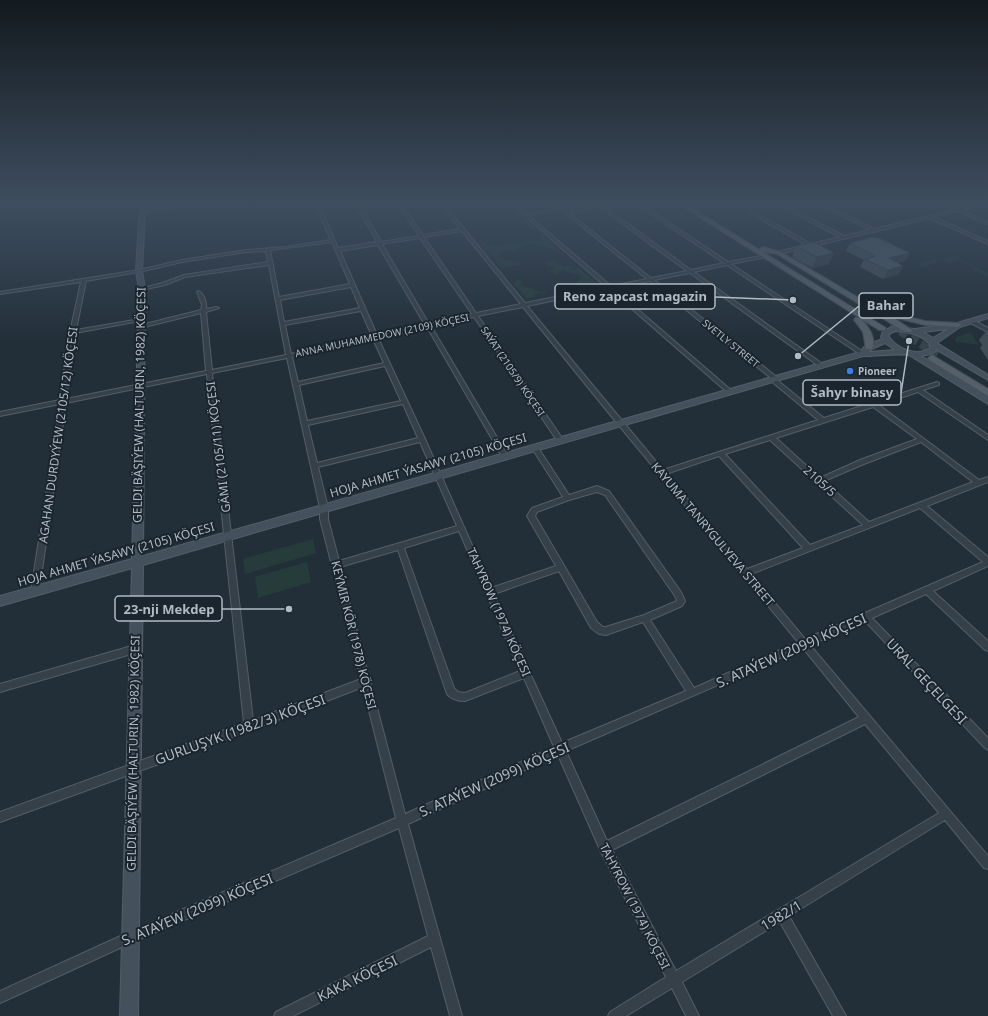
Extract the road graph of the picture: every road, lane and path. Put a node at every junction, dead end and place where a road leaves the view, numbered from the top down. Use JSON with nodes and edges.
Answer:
{"nodes":[{"id":1,"x":140,"y":249,"type":"edge"},
{"id":2,"x":272,"y":249,"type":"edge"},
{"id":3,"x":341,"y":249,"type":"edge"},
{"id":4,"x":383,"y":249,"type":"edge"},
{"id":5,"x":430,"y":249,"type":"edge"},
{"id":6,"x":479,"y":249,"type":"edge"},
{"id":7,"x":566,"y":249,"type":"edge"},
{"id":8,"x":614,"y":249,"type":"edge"},
{"id":9,"x":660,"y":249,"type":"edge"},
{"id":10,"x":706,"y":249,"type":"edge"},
{"id":11,"x":756,"y":249,"type":"edge"},
{"id":12,"x":757,"y":249,"type":"edge"},
{"id":13,"x":801,"y":249,"type":"edge"},
{"id":14,"x":268,"y":250,"type":"junction"},
{"id":15,"x":337,"y":250,"type":"joint"},
{"id":16,"x":762,"y":253,"type":"junction"},
{"id":17,"x":780,"y":257,"type":"junction"},
{"id":18,"x":270,"y":263,"type":"junction"},
{"id":19,"x":727,"y":264,"type":"junction"},
{"id":20,"x":796,"y":266,"type":"junction"},
{"id":21,"x":139,"y":271,"type":"junction"},
{"id":22,"x":690,"y":271,"type":"junction"},
{"id":23,"x":84,"y":279,"type":"junction"},
{"id":24,"x":651,"y":279,"type":"junction"},
{"id":25,"x":353,"y":285,"type":"junction"},
{"id":26,"x":610,"y":288,"type":"junction"},
{"id":27,"x":142,"y":289,"type":"junction"},
{"id":28,"x":199,"y":292,"type":"dead end"},
{"id":29,"x":0,"y":293,"type":"edge"},
{"id":30,"x":277,"y":299,"type":"junction"},
{"id":31,"x":523,"y":305,"type":"junction"},
{"id":32,"x":869,"y":307,"type":"junction"},
{"id":33,"x":217,"y":308,"type":"dead end"},
{"id":34,"x":363,"y":309,"type":"junction"},
{"id":35,"x":203,"y":310,"type":"junction"},
{"id":36,"x":475,"y":315,"type":"junction"},
{"id":37,"x":988,"y":316,"type":"edge"},
{"id":38,"x":858,"y":320,"type":"junction"},
{"id":39,"x":972,"y":321,"type":"junction"},
{"id":40,"x":140,"y":323,"type":"junction"},
{"id":41,"x":282,"y":324,"type":"junction"},
{"id":42,"x":428,"y":325,"type":"junction"},
{"id":43,"x":890,"y":325,"type":"tunnel mouth"},
{"id":44,"x":958,"y":325,"type":"junction"},
{"id":45,"x":988,"y":330,"type":"edge"},
{"id":46,"x":911,"y":331,"type":"junction"},
{"id":47,"x":73,"y":332,"type":"junction"},
{"id":48,"x":884,"y":334,"type":"junction"},
{"id":49,"x":946,"y":335,"type":"junction"},
{"id":50,"x":375,"y":338,"type":"junction"},
{"id":51,"x":933,"y":344,"type":"junction"},
{"id":52,"x":866,"y":351,"type":"junction"},
{"id":53,"x":907,"y":352,"type":"junction"},
{"id":54,"x":884,"y":354,"type":"junction"},
{"id":55,"x":289,"y":356,"type":"junction"},
{"id":56,"x":940,"y":356,"type":"junction"},
{"id":57,"x":387,"y":364,"type":"junction"},
{"id":58,"x":822,"y":366,"type":"junction"},
{"id":59,"x":941,"y":371,"type":"junction"},
{"id":60,"x":209,"y":372,"type":"junction"},
{"id":61,"x":988,"y":378,"type":"edge"},
{"id":62,"x":774,"y":380,"type":"junction"},
{"id":63,"x":295,"y":384,"type":"junction"},
{"id":64,"x":937,"y":384,"type":"dead end"},
{"id":65,"x":139,"y":385,"type":"junction"},
{"id":66,"x":988,"y":385,"type":"edge"},
{"id":67,"x":919,"y":390,"type":"junction"},
{"id":68,"x":730,"y":392,"type":"junction"},
{"id":69,"x":988,"y":393,"type":"edge"},
{"id":70,"x":63,"y":401,"type":"junction"},
{"id":71,"x":988,"y":401,"type":"edge"},
{"id":72,"x":405,"y":402,"type":"junction"},
{"id":73,"x":875,"y":405,"type":"junction"},
{"id":74,"x":0,"y":414,"type":"edge"},
{"id":75,"x":823,"y":421,"type":"junction"},
{"id":76,"x":304,"y":424,"type":"junction"},
{"id":77,"x":621,"y":424,"type":"junction"},
{"id":78,"x":772,"y":438,"type":"junction"},
{"id":79,"x":988,"y":438,"type":"edge"},
{"id":80,"x":422,"y":439,"type":"junction"},
{"id":81,"x":560,"y":440,"type":"junction"},
{"id":82,"x":921,"y":440,"type":"junction"},
{"id":83,"x":535,"y":448,"type":"junction"},
{"id":84,"x":720,"y":454,"type":"junction"},
{"id":85,"x":505,"y":456,"type":"junction"},
{"id":86,"x":314,"y":466,"type":"junction"},
{"id":87,"x":662,"y":472,"type":"junction"},
{"id":88,"x":439,"y":476,"type":"junction"},
{"id":89,"x":988,"y":479,"type":"edge"},
{"id":90,"x":820,"y":481,"type":"junction"},
{"id":91,"x":979,"y":483,"type":"junction"},
{"id":92,"x":566,"y":498,"type":"junction"},
{"id":93,"x":921,"y":505,"type":"junction"},
{"id":94,"x":324,"y":508,"type":"junction"},
{"id":95,"x":868,"y":526,"type":"junction"},
{"id":96,"x":461,"y":528,"type":"junction"},
{"id":97,"x":228,"y":535,"type":"junction"},
{"id":98,"x":400,"y":546,"type":"junction"},
{"id":99,"x":808,"y":548,"type":"junction"},
{"id":100,"x":137,"y":562,"type":"junction"},
{"id":101,"x":337,"y":565,"type":"junction"},
{"id":102,"x":987,"y":565,"type":"edge"},
{"id":103,"x":561,"y":567,"type":"junction"},
{"id":104,"x":746,"y":573,"type":"junction"},
{"id":105,"x":928,"y":590,"type":"junction"},
{"id":106,"x":35,"y":591,"type":"junction"},
{"id":107,"x":489,"y":592,"type":"junction"},
{"id":108,"x":0,"y":601,"type":"edge"},
{"id":109,"x":866,"y":617,"type":"junction"},
{"id":110,"x":645,"y":618,"type":"junction"},
{"id":111,"x":804,"y":643,"type":"junction"},
{"id":112,"x":988,"y":647,"type":"edge"},
{"id":113,"x":135,"y":649,"type":"junction"},
{"id":114,"x":526,"y":673,"type":"junction"},
{"id":115,"x":366,"y":681,"type":"junction"},
{"id":116,"x":0,"y":688,"type":"edge"},
{"id":117,"x":692,"y":693,"type":"junction"},
{"id":118,"x":867,"y":718,"type":"junction"},
{"id":119,"x":249,"y":726,"type":"junction"},
{"id":120,"x":988,"y":745,"type":"edge"},
{"id":121,"x":560,"y":749,"type":"junction"},
{"id":122,"x":132,"y":768,"type":"junction"},
{"id":123,"x":946,"y":814,"type":"junction"},
{"id":124,"x":0,"y":817,"type":"edge"},
{"id":125,"x":402,"y":821,"type":"junction"},
{"id":126,"x":605,"y":848,"type":"junction"},
{"id":127,"x":988,"y":864,"type":"edge"},
{"id":128,"x":782,"y":914,"type":"junction"},
{"id":129,"x":129,"y":938,"type":"junction"},
{"id":130,"x":435,"y":939,"type":"junction"},
{"id":131,"x":674,"y":980,"type":"junction"},
{"id":132,"x":0,"y":997,"type":"edge"},
{"id":133,"x":128,"y":1016,"type":"edge"},
{"id":134,"x":280,"y":1016,"type":"edge"},
{"id":135,"x":456,"y":1016,"type":"edge"},
{"id":136,"x":614,"y":1016,"type":"edge"},
{"id":137,"x":693,"y":1016,"type":"edge"},
{"id":138,"x":840,"y":1016,"type":"edge"}],
"edges":[{"from":1,"to":21,"type":"street","name":"GELDI BÄŞIÝEW (HALTURIN, 1982) KÖÇESI"},
{"from":2,"to":14,"type":"street"},
{"from":3,"to":15,"type":"street"},
{"from":4,"to":42,"type":"street"},
{"from":5,"to":36,"type":"street","name":"SAÝAT (2105/9) KÖÇESI"},
{"from":6,"to":31,"type":"street","name":"KAYUMA TANRYGULYEVA STREET"},
{"from":7,"to":26,"type":"street"},
{"from":8,"to":24,"type":"street","name":"SVETLY STREET"},
{"from":9,"to":22,"type":"street"},
{"from":10,"to":19,"type":"street"},
{"from":11,"to":16,"type":"main road"},
{"from":12,"to":16,"type":"main road"},
{"from":13,"to":17,"type":"street"},
{"from":14,"to":18,"type":"street","name":"KEÝMIR KÖR (1978) KÖÇESI"},
{"from":14,"to":21,"type":"street"},
{"from":15,"to":25,"type":"street","name":"TAHYROW (1974) KÖÇESI"},
{"from":16,"to":17,"type":"main road"},
{"from":16,"to":19,"type":"street","name":"ANNA MUHAMMEDOW (2109) KÖÇESI"},
{"from":16,"to":38,"type":"main road"},
{"from":16,"to":48,"type":"main road"},
{"from":17,"to":20,"type":"main road"},
{"from":18,"to":27,"type":"street"},
{"from":18,"to":30,"type":"street","name":"KEÝMIR KÖR (1978) KÖÇESI"},
{"from":19,"to":22,"type":"street","name":"ANNA MUHAMMEDOW (2109) KÖÇESI"},
{"from":19,"to":52,"type":"street"},
{"from":20,"to":32,"type":"main road"},
{"from":20,"to":43,"type":"main road"},
{"from":21,"to":23,"type":"street"},
{"from":21,"to":27,"type":"street","name":"GELDI BÄŞIÝEW (HALTURIN, 1982) KÖÇESI"},
{"from":22,"to":24,"type":"street","name":"ANNA MUHAMMEDOW (2109) KÖÇESI"},
{"from":22,"to":58,"type":"street"},
{"from":23,"to":29,"type":"street"},
{"from":23,"to":47,"type":"street","name":"AGAHAN DURDYÝEW (2105/12) KÖÇESI"},
{"from":24,"to":26,"type":"street","name":"ANNA MUHAMMEDOW (2109) KÖÇESI"},
{"from":24,"to":62,"type":"street","name":"SVETLY STREET"},
{"from":25,"to":30,"type":"street"},
{"from":25,"to":34,"type":"street","name":"TAHYROW (1974) KÖÇESI"},
{"from":26,"to":31,"type":"street","name":"ANNA MUHAMMEDOW (2109) KÖÇESI"},
{"from":26,"to":68,"type":"street"},
{"from":27,"to":40,"type":"street","name":"GELDI BÄŞIÝEW (HALTURIN, 1982) KÖÇESI"},
{"from":28,"to":35,"type":"street","name":"GÄMI (2105/11) KÖÇESI"},
{"from":30,"to":41,"type":"street","name":"KEÝMIR KÖR (1978) KÖÇESI"},
{"from":31,"to":36,"type":"street","name":"ANNA MUHAMMEDOW (2109) KÖÇESI"},
{"from":31,"to":77,"type":"street","name":"KAYUMA TANRYGULYEVA STREET"},
{"from":32,"to":44,"type":"main road"},
{"from":32,"to":46,"type":"main road"},
{"from":33,"to":35,"type":"street"},
{"from":34,"to":41,"type":"street"},
{"from":34,"to":50,"type":"street","name":"TAHYROW (1974) KÖÇESI"},
{"from":35,"to":40,"type":"street"},
{"from":35,"to":60,"type":"street","name":"GÄMI (2105/11) KÖÇESI"},
{"from":36,"to":42,"type":"street","name":"ANNA MUHAMMEDOW (2109) KÖÇESI"},
{"from":36,"to":81,"type":"street","name":"SAÝAT (2105/9) KÖÇESI"},
{"from":37,"to":39,"type":"street"},
{"from":38,"to":48,"type":"main road"},
{"from":38,"to":52,"type":"main road"},
{"from":39,"to":44,"type":"street"},
{"from":39,"to":45,"type":"street"},
{"from":40,"to":47,"type":"street"},
{"from":40,"to":65,"type":"street","name":"GELDI BÄŞIÝEW (HALTURIN, 1982) KÖÇESI"},
{"from":41,"to":55,"type":"street","name":"KEÝMIR KÖR (1978) KÖÇESI"},
{"from":42,"to":50,"type":"street","name":"ANNA MUHAMMEDOW (2109) KÖÇESI"},
{"from":42,"to":85,"type":"street"},
{"from":44,"to":46,"type":"street"},
{"from":44,"to":49,"type":"street"},
{"from":46,"to":48,"type":"street","name":"HOJA AHMET ÝASAWY (2105) KÖÇESI"},
{"from":46,"to":51,"type":"street"},
{"from":47,"to":70,"type":"street","name":"AGAHAN DURDYÝEW (2105/12) KÖÇESI"},
{"from":48,"to":52,"type":"street","name":"HOJA AHMET ÝASAWY (2105) KÖÇESI"},
{"from":48,"to":53,"type":"street"},
{"from":49,"to":51,"type":"street"},
{"from":49,"to":56,"type":"street"},
{"from":50,"to":55,"type":"street","name":"ANNA MUHAMMEDOW (2109) KÖÇESI"},
{"from":50,"to":57,"type":"street","name":"TAHYROW (1974) KÖÇESI"},
{"from":51,"to":53,"type":"street","name":"HOJA AHMET ÝASAWY (2105) KÖÇESI"},
{"from":51,"to":56,"type":"street"},
{"from":52,"to":54,"type":"street","name":"HOJA AHMET ÝASAWY (2105) KÖÇESI"},
{"from":52,"to":58,"type":"street","name":"HOJA AHMET ÝASAWY (2105) KÖÇESI"},
{"from":53,"to":54,"type":"street","name":"HOJA AHMET ÝASAWY (2105) KÖÇESI"},
{"from":53,"to":59,"type":"street"},
{"from":54,"to":59,"type":"street"},
{"from":55,"to":60,"type":"street","name":"ANNA MUHAMMEDOW (2109) KÖÇESI"},
{"from":55,"to":63,"type":"street","name":"KEÝMIR KÖR (1978) KÖÇESI"},
{"from":56,"to":61,"type":"street"},
{"from":56,"to":66,"type":"main road"},
{"from":56,"to":69,"type":"main road"},
{"from":57,"to":63,"type":"street"},
{"from":57,"to":72,"type":"street","name":"TAHYROW (1974) KÖÇESI"},
{"from":58,"to":62,"type":"street","name":"HOJA AHMET ÝASAWY (2105) KÖÇESI"},
{"from":59,"to":71,"type":"street"},
{"from":60,"to":65,"type":"street","name":"ANNA MUHAMMEDOW (2109) KÖÇESI"},
{"from":60,"to":97,"type":"street","name":"GÄMI (2105/11) KÖÇESI"},
{"from":62,"to":68,"type":"street","name":"HOJA AHMET ÝASAWY (2105) KÖÇESI"},
{"from":62,"to":75,"type":"street","name":"SVETLY STREET"},
{"from":63,"to":76,"type":"street","name":"KEÝMIR KÖR (1978) KÖÇESI"},
{"from":64,"to":67,"type":"street"},
{"from":65,"to":70,"type":"street","name":"ANNA MUHAMMEDOW (2109) KÖÇESI"},
{"from":65,"to":100,"type":"street","name":"GELDI BÄŞIÝEW (HALTURIN, 1982) KÖÇESI"},
{"from":67,"to":73,"type":"street"},
{"from":67,"to":79,"type":"street"},
{"from":68,"to":77,"type":"street","name":"HOJA AHMET ÝASAWY (2105) KÖÇESI"},
{"from":70,"to":74,"type":"street","name":"ANNA MUHAMMEDOW (2109) KÖÇESI"},
{"from":70,"to":106,"type":"street","name":"AGAHAN DURDYÝEW (2105/12) KÖÇESI"},
{"from":72,"to":76,"type":"street"},
{"from":72,"to":80,"type":"street","name":"TAHYROW (1974) KÖÇESI"},
{"from":73,"to":75,"type":"street"},
{"from":73,"to":82,"type":"street"},
{"from":75,"to":78,"type":"street"},
{"from":76,"to":86,"type":"street","name":"KEÝMIR KÖR (1978) KÖÇESI"},
{"from":77,"to":81,"type":"street","name":"HOJA AHMET ÝASAWY (2105) KÖÇESI"},
{"from":77,"to":87,"type":"street","name":"KAYUMA TANRYGULYEVA STREET"},
{"from":78,"to":84,"type":"street"},
{"from":78,"to":90,"type":"street","name":"2105/5"},
{"from":80,"to":86,"type":"street"},
{"from":80,"to":88,"type":"street","name":"TAHYROW (1974) KÖÇESI"},
{"from":81,"to":83,"type":"street","name":"HOJA AHMET ÝASAWY (2105) KÖÇESI"},
{"from":82,"to":90,"type":"street"},
{"from":82,"to":91,"type":"street"},
{"from":83,"to":85,"type":"street","name":"HOJA AHMET ÝASAWY (2105) KÖÇESI"},
{"from":83,"to":92,"type":"street"},
{"from":84,"to":87,"type":"street"},
{"from":84,"to":99,"type":"street"},
{"from":85,"to":88,"type":"street","name":"HOJA AHMET ÝASAWY (2105) KÖÇESI"},
{"from":86,"to":94,"type":"street","name":"KEÝMIR KÖR (1978) KÖÇESI"},
{"from":87,"to":104,"type":"street","name":"KAYUMA TANRYGULYEVA STREET"},
{"from":88,"to":94,"type":"street","name":"HOJA AHMET ÝASAWY (2105) KÖÇESI"},
{"from":88,"to":96,"type":"street","name":"TAHYROW (1974) KÖÇESI"},
{"from":89,"to":91,"type":"street"},
{"from":90,"to":95,"type":"street","name":"2105/5"},
{"from":91,"to":93,"type":"street"},
{"from":92,"to":103,"type":"street"},
{"from":92,"to":110,"type":"street"},
{"from":93,"to":95,"type":"street"},
{"from":93,"to":102,"type":"street"},
{"from":94,"to":97,"type":"street","name":"HOJA AHMET ÝASAWY (2105) KÖÇESI"},
{"from":94,"to":101,"type":"street","name":"KEÝMIR KÖR (1978) KÖÇESI"},
{"from":95,"to":99,"type":"street"},
{"from":96,"to":98,"type":"street"},
{"from":96,"to":107,"type":"street","name":"TAHYROW (1974) KÖÇESI"},
{"from":97,"to":100,"type":"street","name":"HOJA AHMET ÝASAWY (2105) KÖÇESI"},
{"from":97,"to":119,"type":"street","name":"GÄMI (2105/11) KÖÇESI"},
{"from":98,"to":101,"type":"street"},
{"from":98,"to":114,"type":"street"},
{"from":99,"to":104,"type":"street"},
{"from":100,"to":106,"type":"street","name":"HOJA AHMET ÝASAWY (2105) KÖÇESI"},
{"from":100,"to":113,"type":"street","name":"GELDI BÄŞIÝEW (HALTURIN, 1982) KÖÇESI"},
{"from":101,"to":115,"type":"street","name":"KEÝMIR KÖR (1978) KÖÇESI"},
{"from":102,"to":105,"type":"street","name":"S. ATAÝEW (2099) KÖÇESI"},
{"from":103,"to":107,"type":"street"},
{"from":103,"to":110,"type":"street"},
{"from":104,"to":111,"type":"street","name":"KAYUMA TANRYGULYEVA STREET"},
{"from":105,"to":109,"type":"street","name":"S. ATAÝEW (2099) KÖÇESI"},
{"from":105,"to":112,"type":"street"},
{"from":106,"to":108,"type":"street","name":"HOJA AHMET ÝASAWY (2105) KÖÇESI"},
{"from":107,"to":114,"type":"street","name":"TAHYROW (1974) KÖÇESI"},
{"from":109,"to":111,"type":"street","name":"S. ATAÝEW (2099) KÖÇESI"},
{"from":109,"to":120,"type":"street","name":"URAL GEÇELGESI"},
{"from":110,"to":117,"type":"street"},
{"from":111,"to":117,"type":"street","name":"S. ATAÝEW (2099) KÖÇESI"},
{"from":111,"to":118,"type":"street","name":"KAYUMA TANRYGULYEVA STREET"},
{"from":113,"to":116,"type":"street"},
{"from":113,"to":122,"type":"street","name":"GELDI BÄŞIÝEW (HALTURIN, 1982) KÖÇESI"},
{"from":114,"to":121,"type":"street","name":"TAHYROW (1974) KÖÇESI"},
{"from":115,"to":119,"type":"street","name":"GURLUŞYK (1982/3) KÖÇESI"},
{"from":115,"to":125,"type":"street","name":"KEÝMIR KÖR (1978) KÖÇESI"},
{"from":117,"to":121,"type":"street","name":"S. ATAÝEW (2099) KÖÇESI"},
{"from":118,"to":123,"type":"street","name":"KAYUMA TANRYGULYEVA STREET"},
{"from":118,"to":126,"type":"street"},
{"from":119,"to":122,"type":"street","name":"GURLUŞYK (1982/3) KÖÇESI"},
{"from":121,"to":125,"type":"street","name":"S. ATAÝEW (2099) KÖÇESI"},
{"from":121,"to":126,"type":"street","name":"TAHYROW (1974) KÖÇESI"},
{"from":122,"to":124,"type":"street","name":"GURLUŞYK (1982/3) KÖÇESI"},
{"from":122,"to":129,"type":"street","name":"GELDI BÄŞIÝEW (HALTURIN, 1982) KÖÇESI"},
{"from":123,"to":127,"type":"street","name":"KAYUMA TANRYGULYEVA STREET"},
{"from":123,"to":128,"type":"street","name":"1982/1"},
{"from":125,"to":129,"type":"street","name":"S. ATAÝEW (2099) KÖÇESI"},
{"from":125,"to":130,"type":"street","name":"KEÝMIR KÖR (1978) KÖÇESI"},
{"from":126,"to":131,"type":"street","name":"TAHYROW (1974) KÖÇESI"},
{"from":128,"to":131,"type":"street","name":"1982/1"},
{"from":128,"to":138,"type":"street"},
{"from":129,"to":132,"type":"street","name":"S. ATAÝEW (2099) KÖÇESI"},
{"from":129,"to":133,"type":"street","name":"GELDI BÄŞIÝEW (HALTURIN, 1982) KÖÇESI"},
{"from":130,"to":134,"type":"street","name":"KAKA KÖÇESI"},
{"from":130,"to":135,"type":"street","name":"KEÝMIR KÖR (1978) KÖÇESI"},
{"from":131,"to":136,"type":"street","name":"1982/1"},
{"from":131,"to":137,"type":"street","name":"TAHYROW (1974) KÖÇESI"}]}
